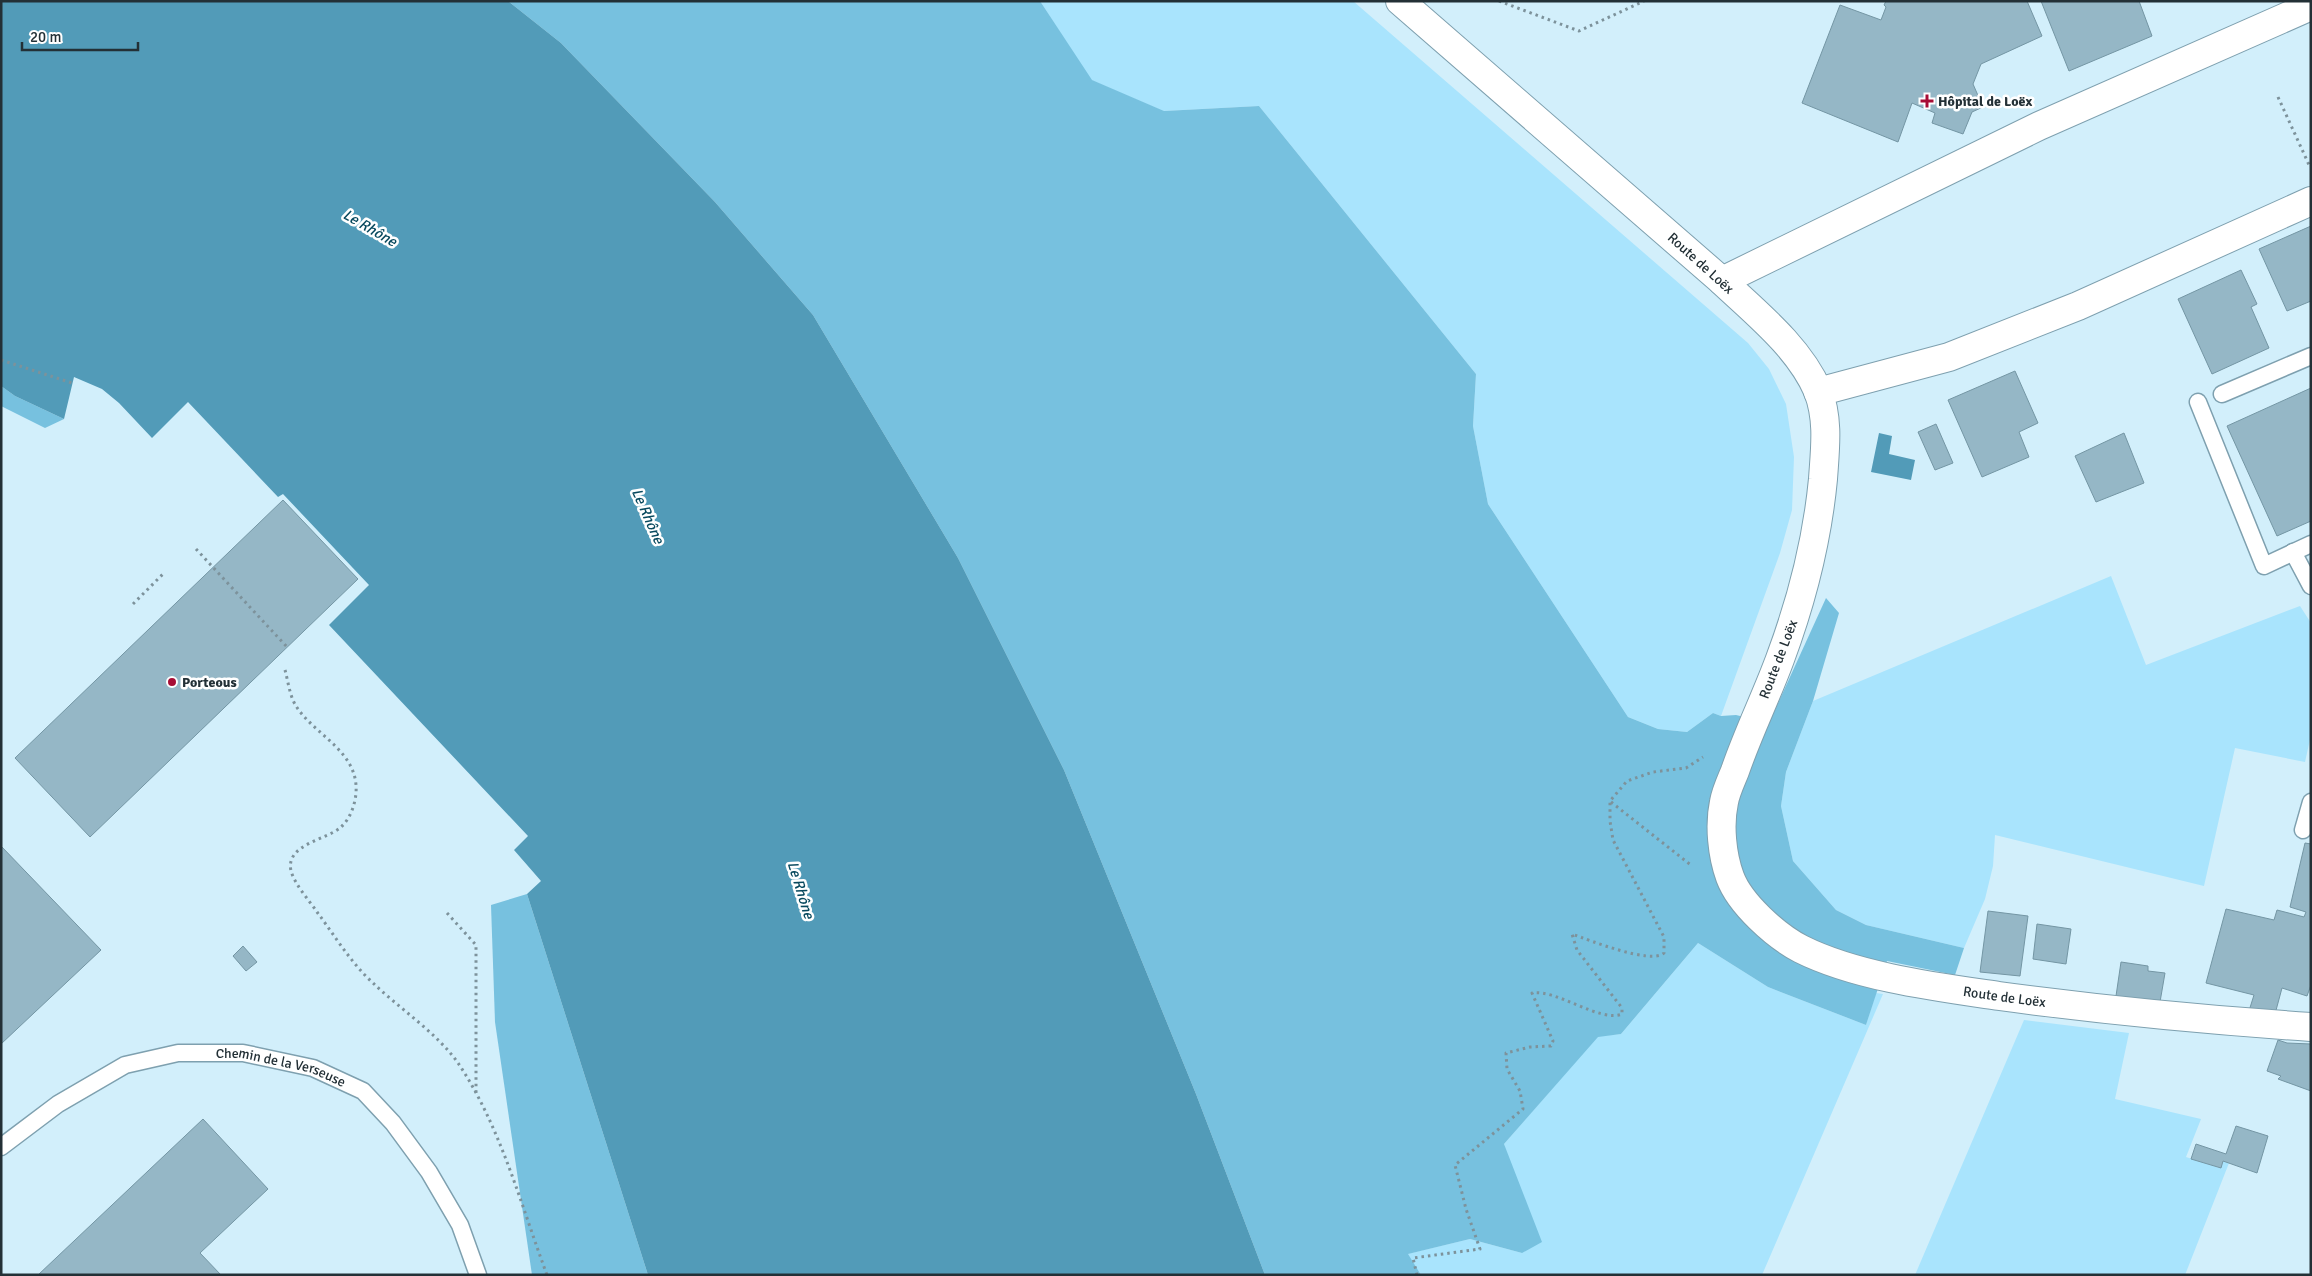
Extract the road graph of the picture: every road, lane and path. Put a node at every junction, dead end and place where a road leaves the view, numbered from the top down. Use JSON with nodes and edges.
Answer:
{"nodes":[{"id":1,"x":1400,"y":1,"type":"edge"},
{"id":2,"x":1498,"y":1,"type":"edge"},
{"id":3,"x":1644,"y":1,"type":"edge"},
{"id":4,"x":2311,"y":6,"type":"edge"},
{"id":5,"x":2278,"y":97,"type":"dead end"},
{"id":6,"x":2311,"y":168,"type":"edge"},
{"id":7,"x":2311,"y":201,"type":"edge"},
{"id":8,"x":1722,"y":280,"type":"junction"},
{"id":9,"x":2311,"y":356,"type":"edge"},
{"id":10,"x":1,"y":360,"type":"edge"},
{"id":11,"x":72,"y":383,"type":"dead end"},
{"id":12,"x":1818,"y":392,"type":"junction"},
{"id":13,"x":2222,"y":394,"type":"dead end"},
{"id":14,"x":2198,"y":402,"type":"dead end"},
{"id":15,"x":2311,"y":544,"type":"edge"},
{"id":16,"x":196,"y":549,"type":"dead end"},
{"id":17,"x":2293,"y":552,"type":"junction"},
{"id":18,"x":164,"y":572,"type":"dead end"},
{"id":19,"x":2311,"y":586,"type":"edge"},
{"id":20,"x":133,"y":604,"type":"dead end"},
{"id":21,"x":287,"y":647,"type":"dead end"},
{"id":22,"x":285,"y":670,"type":"dead end"},
{"id":23,"x":1705,"y":756,"type":"dead end"},
{"id":24,"x":1610,"y":801,"type":"junction"},
{"id":25,"x":2311,"y":802,"type":"edge"},
{"id":26,"x":2303,"y":830,"type":"dead end"},
{"id":27,"x":1731,"y":879,"type":"junction"},
{"id":28,"x":447,"y":913,"type":"dead end"},
{"id":29,"x":2311,"y":1028,"type":"edge"},
{"id":30,"x":476,"y":1094,"type":"junction"},
{"id":31,"x":1,"y":1147,"type":"edge"},
{"id":32,"x":478,"y":1275,"type":"edge"},
{"id":33,"x":548,"y":1275,"type":"edge"},
{"id":34,"x":1417,"y":1275,"type":"edge"}],
"edges":[{"from":1,"to":8,"type":"street","name":"Route de Loëx"},
{"from":2,"to":3,"type":"path"},
{"from":4,"to":8,"type":"street"},
{"from":5,"to":6,"type":"path"},
{"from":7,"to":12,"type":"street"},
{"from":8,"to":12,"type":"street","name":"Route de Loëx"},
{"from":9,"to":13,"type":"lane"},
{"from":10,"to":11,"type":"path"},
{"from":12,"to":27,"type":"street","name":"Route de Loëx"},
{"from":14,"to":17,"type":"lane"},
{"from":15,"to":17,"type":"lane"},
{"from":16,"to":21,"type":"path"},
{"from":17,"to":19,"type":"lane"},
{"from":18,"to":20,"type":"path"},
{"from":22,"to":30,"type":"path"},
{"from":23,"to":24,"type":"path"},
{"from":24,"to":27,"type":"path"},
{"from":24,"to":34,"type":"path"},
{"from":25,"to":26,"type":"lane"},
{"from":27,"to":29,"type":"street","name":"Route de Loëx"},
{"from":28,"to":30,"type":"path"},
{"from":30,"to":33,"type":"path"},
{"from":31,"to":32,"type":"lane","name":"Chemin de la Verseuse"}]}
